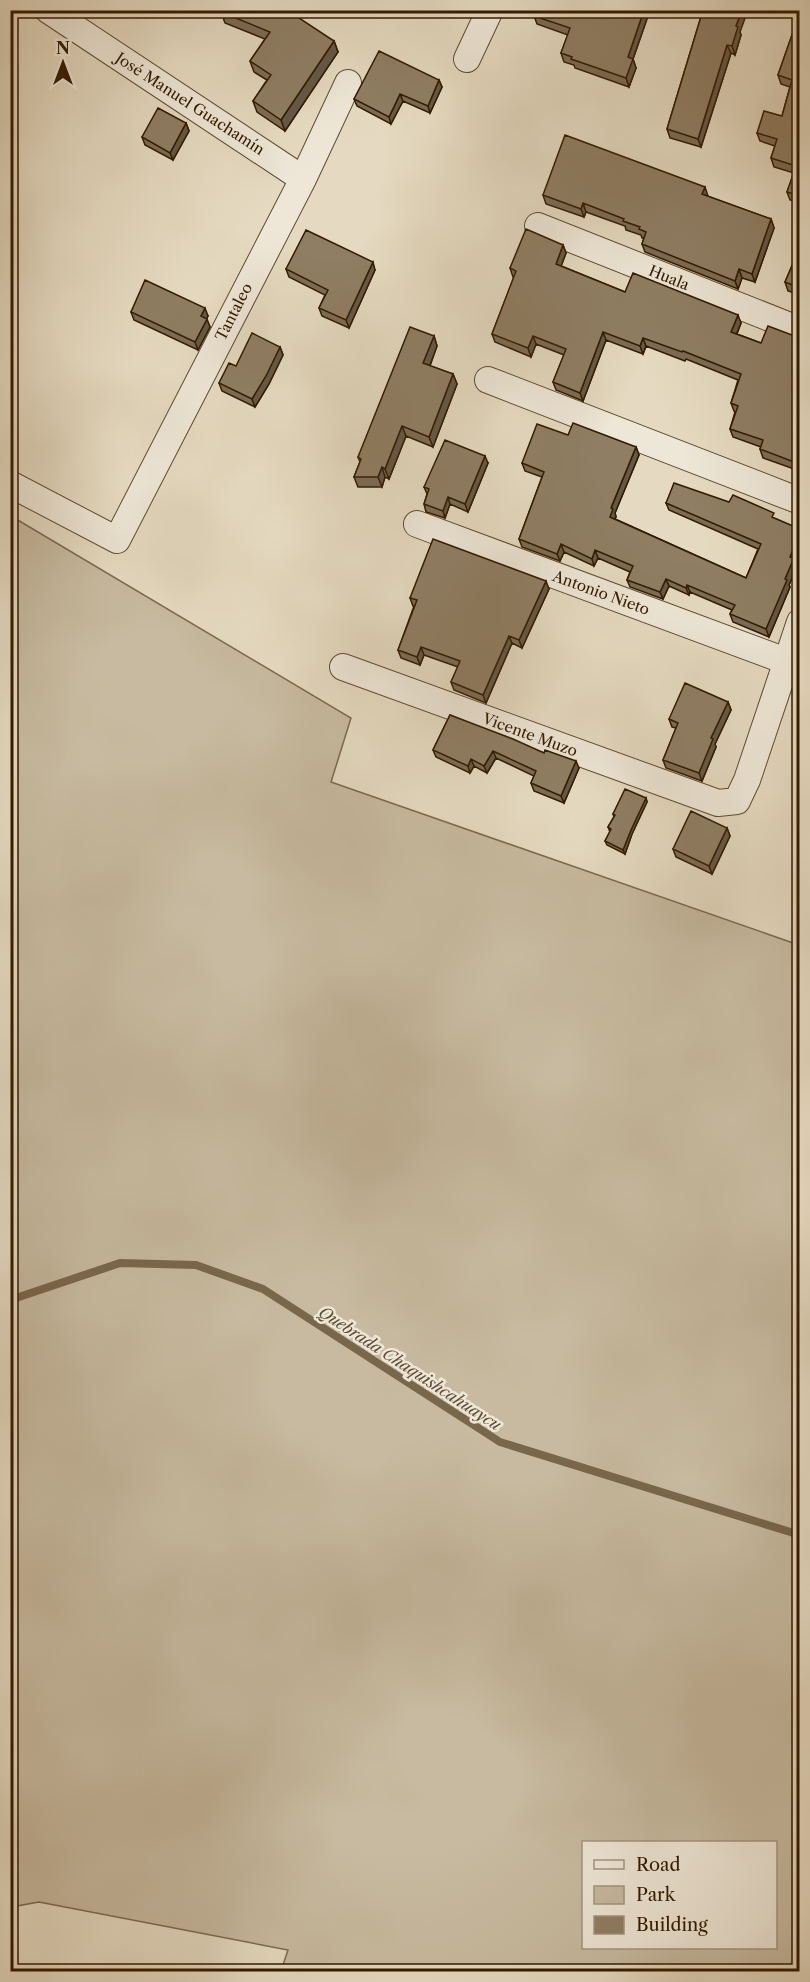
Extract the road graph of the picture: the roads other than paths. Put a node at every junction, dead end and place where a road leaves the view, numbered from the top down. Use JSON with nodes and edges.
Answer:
{"nodes":[{"id":1,"x":48,"y":10,"type":"edge"},
{"id":2,"x":490,"y":10,"type":"edge"},
{"id":3,"x":467,"y":59,"type":"dead end"},
{"id":4,"x":348,"y":83,"type":"dead end"},
{"id":5,"x":303,"y":178,"type":"junction"},
{"id":6,"x":538,"y":226,"type":"dead end"},
{"id":7,"x":800,"y":330,"type":"edge"},
{"id":8,"x":488,"y":380,"type":"dead end"},
{"id":9,"x":10,"y":484,"type":"edge"},
{"id":10,"x":800,"y":501,"type":"edge"},
{"id":11,"x":417,"y":524,"type":"dead end"},
{"id":12,"x":800,"y":622,"type":"edge"},
{"id":13,"x":786,"y":661,"type":"junction"},
{"id":14,"x":342,"y":667,"type":"dead end"}],
"edges":[{"from":1,"to":5,"type":"street","name":"José Manuel Guachamín"},
{"from":2,"to":3,"type":"street"},
{"from":4,"to":5,"type":"street","name":"Tantaleo"},
{"from":5,"to":9,"type":"street","name":"Tantaleo"},
{"from":6,"to":7,"type":"street","name":"Huala"},
{"from":8,"to":10,"type":"street"},
{"from":11,"to":13,"type":"street","name":"Antonio Nieto"},
{"from":12,"to":13,"type":"street"},
{"from":13,"to":14,"type":"street","name":"Vicente Muzo"}]}
